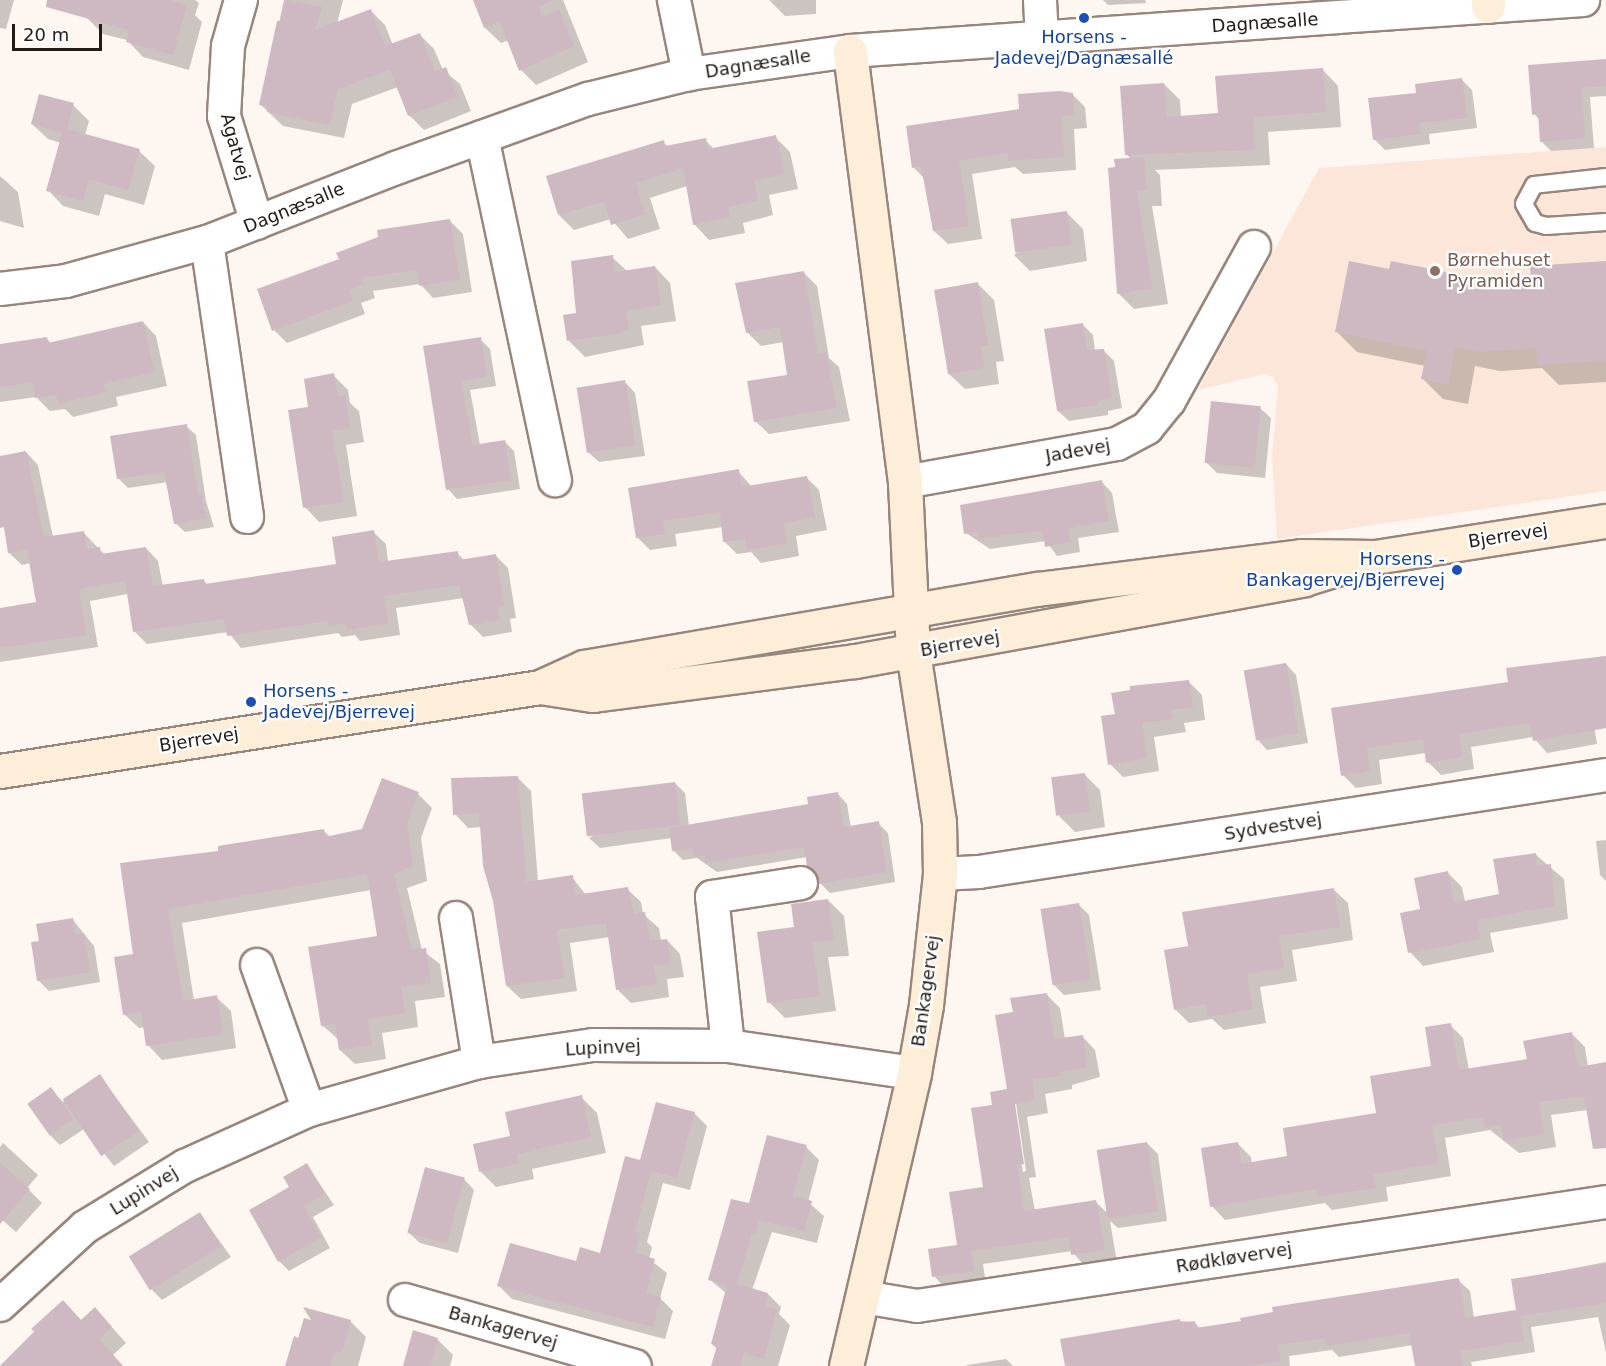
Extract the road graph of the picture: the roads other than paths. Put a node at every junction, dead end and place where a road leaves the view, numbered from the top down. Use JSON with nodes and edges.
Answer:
{"nodes":[{"id":1,"x":241,"y":0,"type":"edge"},
{"id":2,"x":674,"y":0,"type":"edge"},
{"id":3,"x":1040,"y":0,"type":"edge"},
{"id":4,"x":1582,"y":0,"type":"edge"},
{"id":5,"x":1488,"y":3,"type":"edge"},
{"id":6,"x":1042,"y":40,"type":"junction"},
{"id":7,"x":850,"y":51,"type":"junction"},
{"id":8,"x":689,"y":74,"type":"junction"},
{"id":9,"x":482,"y":137,"type":"junction"},
{"id":10,"x":1606,"y":177,"type":"edge"},
{"id":11,"x":1606,"y":222,"type":"edge"},
{"id":12,"x":257,"y":223,"type":"junction"},
{"id":13,"x":207,"y":242,"type":"junction"},
{"id":14,"x":1254,"y":248,"type":"dead end"},
{"id":15,"x":0,"y":289,"type":"edge"},
{"id":16,"x":555,"y":480,"type":"dead end"},
{"id":17,"x":905,"y":482,"type":"junction"},
{"id":18,"x":247,"y":517,"type":"dead end"},
{"id":19,"x":1606,"y":521,"type":"edge"},
{"id":20,"x":1375,"y":557,"type":"junction"},
{"id":21,"x":912,"y":611,"type":"junction"},
{"id":22,"x":913,"y":652,"type":"junction"},
{"id":23,"x":540,"y":687,"type":"junction"},
{"id":24,"x":0,"y":771,"type":"edge"},
{"id":25,"x":1606,"y":775,"type":"edge"},
{"id":26,"x":940,"y":874,"type":"junction"},
{"id":27,"x":801,"y":883,"type":"dead end"},
{"id":28,"x":456,"y":918,"type":"dead end"},
{"id":29,"x":257,"y":965,"type":"dead end"},
{"id":30,"x":728,"y":1046,"type":"junction"},
{"id":31,"x":479,"y":1062,"type":"junction"},
{"id":32,"x":914,"y":1073,"type":"junction"},
{"id":33,"x":309,"y":1110,"type":"junction"},
{"id":34,"x":1606,"y":1202,"type":"edge"},
{"id":35,"x":863,"y":1297,"type":"junction"},
{"id":36,"x":405,"y":1300,"type":"dead end"},
{"id":37,"x":0,"y":1305,"type":"edge"},
{"id":38,"x":635,"y":1366,"type":"edge"},
{"id":39,"x":846,"y":1366,"type":"edge"}],
"edges":[{"from":1,"to":12,"type":"street","name":"Agatvej"},
{"from":2,"to":8,"type":"street"},
{"from":3,"to":6,"type":"street"},
{"from":4,"to":5,"type":"street","name":"Dagnæsalle"},
{"from":5,"to":6,"type":"street","name":"Dagnæsalle"},
{"from":6,"to":7,"type":"street","name":"Dagnæsalle"},
{"from":7,"to":8,"type":"street","name":"Dagnæsalle"},
{"from":7,"to":17,"type":"street"},
{"from":8,"to":9,"type":"street","name":"Dagnæsalle"},
{"from":9,"to":12,"type":"street","name":"Dagnæsalle"},
{"from":9,"to":16,"type":"street"},
{"from":10,"to":11,"type":"lane"},
{"from":12,"to":13,"type":"street","name":"Dagnæsalle"},
{"from":13,"to":15,"type":"street","name":"Dagnæsalle"},
{"from":13,"to":18,"type":"street"},
{"from":14,"to":17,"type":"street","name":"Jadevej"},
{"from":17,"to":21,"type":"street"},
{"from":19,"to":20,"type":"street","name":"Bjerrevej"},
{"from":20,"to":21,"type":"street","name":"Bjerrevej"},
{"from":20,"to":22,"type":"street","name":"Bjerrevej"},
{"from":21,"to":22,"type":"street","name":"Bankagervej"},
{"from":21,"to":23,"type":"street","name":"Bjerrevej"},
{"from":22,"to":23,"type":"street","name":"Bjerrevej"},
{"from":22,"to":26,"type":"street","name":"Bankagervej"},
{"from":23,"to":24,"type":"street","name":"Bjerrevej"},
{"from":25,"to":26,"type":"street","name":"Sydvestvej"},
{"from":26,"to":32,"type":"street","name":"Bankagervej"},
{"from":27,"to":30,"type":"street"},
{"from":28,"to":31,"type":"street"},
{"from":29,"to":33,"type":"street"},
{"from":30,"to":31,"type":"street","name":"Lupinvej"},
{"from":30,"to":32,"type":"street","name":"Lupinvej"},
{"from":31,"to":33,"type":"street","name":"Lupinvej"},
{"from":32,"to":35,"type":"street","name":"Bankagervej"},
{"from":33,"to":37,"type":"street","name":"Lupinvej"},
{"from":34,"to":35,"type":"street","name":"Rødkløvervej"},
{"from":35,"to":39,"type":"street","name":"Bankagervej"},
{"from":36,"to":38,"type":"street","name":"Bankagervej"}]}
